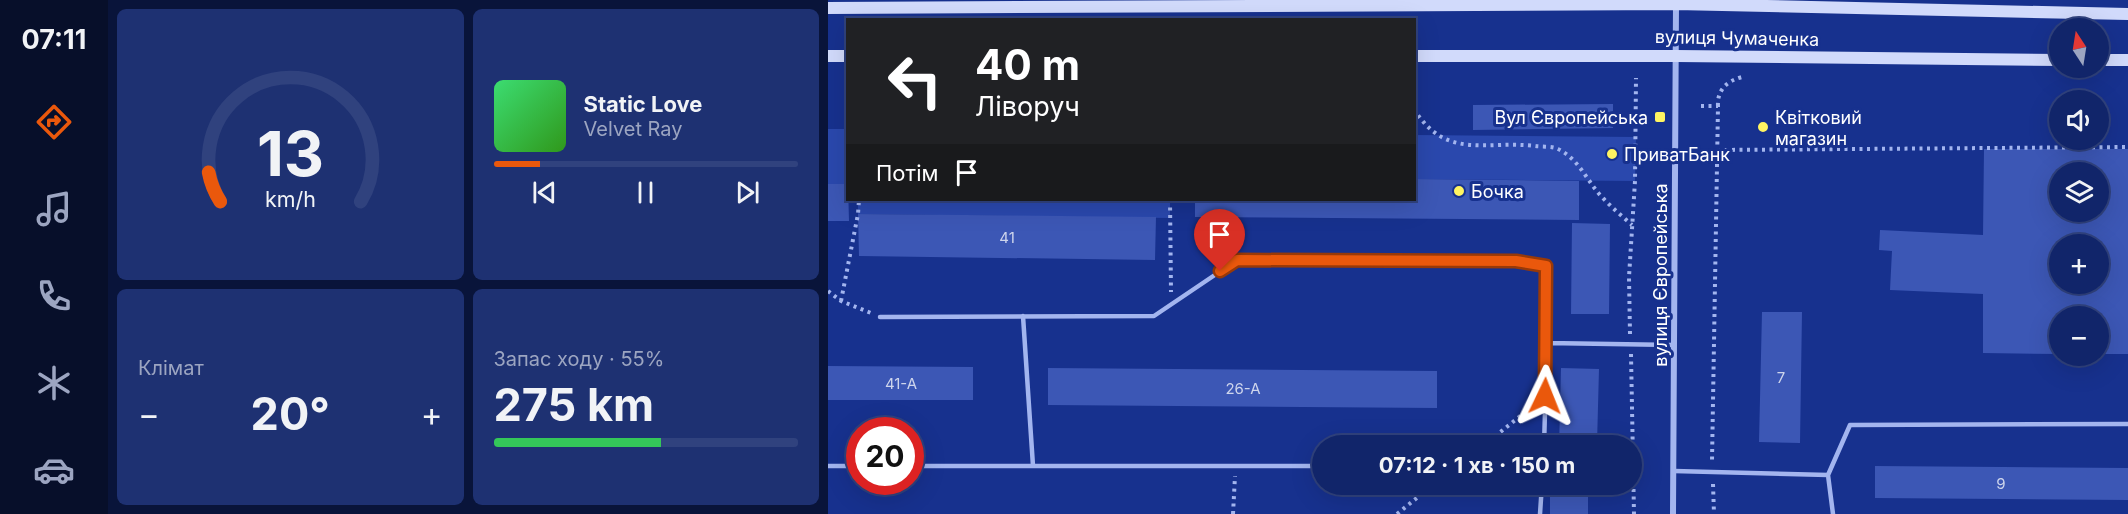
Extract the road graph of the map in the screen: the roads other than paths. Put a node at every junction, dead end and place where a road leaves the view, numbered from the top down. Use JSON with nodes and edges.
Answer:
{"nodes":[{"id":1,"x":1676,"y":2,"type":"edge"},
{"id":2,"x":830,"y":6,"type":"edge"},
{"id":3,"x":2128,"y":14,"type":"edge"},
{"id":4,"x":1416,"y":56,"type":"edge"},
{"id":5,"x":1676,"y":56,"type":"junction"},
{"id":6,"x":828,"y":57,"type":"edge"},
{"id":7,"x":846,"y":57,"type":"edge"},
{"id":8,"x":2049,"y":60,"type":"edge"},
{"id":9,"x":2109,"y":60,"type":"edge"},
{"id":10,"x":2128,"y":60,"type":"edge"},
{"id":11,"x":1023,"y":316,"type":"junction"},
{"id":12,"x":880,"y":317,"type":"road end"},
{"id":13,"x":1547,"y":343,"type":"junction"},
{"id":14,"x":1674,"y":345,"type":"junction"},
{"id":15,"x":2128,"y":424,"type":"edge"},
{"id":16,"x":1544,"y":435,"type":"edge"},
{"id":17,"x":828,"y":466,"type":"edge"},
{"id":18,"x":846,"y":466,"type":"edge"},
{"id":19,"x":924,"y":466,"type":"edge"},
{"id":20,"x":1033,"y":466,"type":"junction"},
{"id":21,"x":1312,"y":466,"type":"edge"},
{"id":22,"x":1674,"y":471,"type":"junction"},
{"id":23,"x":1828,"y":476,"type":"junction"},
{"id":24,"x":1541,"y":495,"type":"edge"},
{"id":25,"x":1540,"y":514,"type":"edge"},
{"id":26,"x":1673,"y":514,"type":"edge"},
{"id":27,"x":1833,"y":514,"type":"edge"}],
"edges":[{"from":1,"to":2,"type":"street","name":"вулиця Чумаченка"},
{"from":1,"to":3,"type":"street","name":"вулиця Чумаченка"},
{"from":1,"to":5,"type":"street","name":"вулиця Європейська"},
{"from":4,"to":5,"type":"street","name":"вулиця Чумаченка"},
{"from":5,"to":8,"type":"street","name":"вулиця Чумаченка"},
{"from":5,"to":14,"type":"street","name":"вулиця Європейська"},
{"from":6,"to":7,"type":"street"},
{"from":9,"to":10,"type":"street"},
{"from":11,"to":12,"type":"lane"},
{"from":11,"to":13,"type":"lane"},
{"from":11,"to":20,"type":"lane"},
{"from":13,"to":14,"type":"lane"},
{"from":13,"to":16,"type":"lane"},
{"from":14,"to":22,"type":"street","name":"вулиця Європейська"},
{"from":15,"to":23,"type":"lane"},
{"from":17,"to":18,"type":"lane"},
{"from":19,"to":20,"type":"lane"},
{"from":20,"to":21,"type":"lane"},
{"from":22,"to":23,"type":"lane"},
{"from":22,"to":26,"type":"street","name":"вулиця Європейська"},
{"from":23,"to":27,"type":"lane"},
{"from":24,"to":25,"type":"lane"}]}
